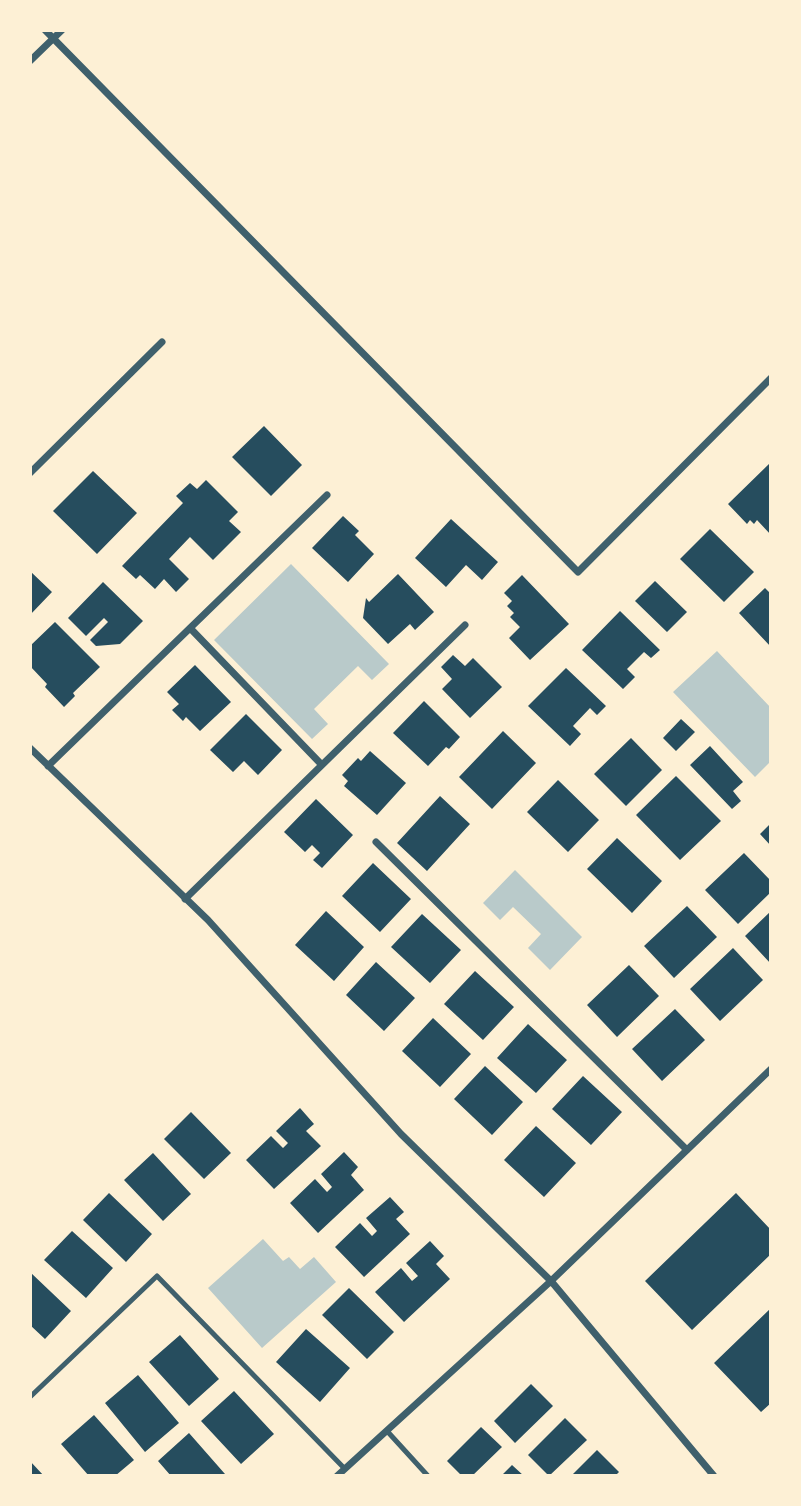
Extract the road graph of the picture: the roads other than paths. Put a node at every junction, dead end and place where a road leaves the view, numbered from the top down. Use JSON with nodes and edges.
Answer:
{"nodes":[{"id":1,"x":45,"y":30,"type":"edge"},
{"id":2,"x":62,"y":30,"type":"edge"},
{"id":3,"x":53,"y":38,"type":"junction"},
{"id":4,"x":30,"y":61,"type":"edge"},
{"id":5,"x":162,"y":342,"type":"dead end"},
{"id":6,"x":771,"y":378,"type":"edge"},
{"id":7,"x":30,"y":473,"type":"edge"},
{"id":8,"x":327,"y":495,"type":"dead end"},
{"id":9,"x":465,"y":625,"type":"dead end"},
{"id":10,"x":190,"y":628,"type":"junction"},
{"id":11,"x":30,"y":748,"type":"edge"},
{"id":12,"x":321,"y":764,"type":"junction"},
{"id":13,"x":48,"y":766,"type":"junction"},
{"id":14,"x":376,"y":842,"type":"dead end"},
{"id":15,"x":185,"y":899,"type":"junction"},
{"id":16,"x":771,"y":1069,"type":"edge"},
{"id":17,"x":687,"y":1150,"type":"junction"},
{"id":18,"x":551,"y":1281,"type":"junction"},
{"id":19,"x":30,"y":1396,"type":"edge"},
{"id":20,"x":387,"y":1430,"type":"junction"},
{"id":21,"x":345,"y":1469,"type":"junction"},
{"id":22,"x":337,"y":1476,"type":"edge"},
{"id":23,"x":428,"y":1476,"type":"edge"},
{"id":24,"x":714,"y":1476,"type":"edge"}],
"edges":[{"from":1,"to":3,"type":"street"},
{"from":2,"to":3,"type":"street"},
{"from":3,"to":4,"type":"street"},
{"from":3,"to":6,"type":"street"},
{"from":5,"to":7,"type":"street"},
{"from":8,"to":10,"type":"street"},
{"from":9,"to":12,"type":"street"},
{"from":10,"to":12,"type":"street"},
{"from":10,"to":13,"type":"street"},
{"from":11,"to":13,"type":"street"},
{"from":12,"to":15,"type":"street"},
{"from":13,"to":15,"type":"street"},
{"from":14,"to":17,"type":"street"},
{"from":15,"to":18,"type":"street"},
{"from":16,"to":17,"type":"street"},
{"from":17,"to":18,"type":"street"},
{"from":18,"to":20,"type":"street"},
{"from":18,"to":24,"type":"street"},
{"from":19,"to":21,"type":"lane"},
{"from":20,"to":21,"type":"street"},
{"from":20,"to":23,"type":"lane"},
{"from":21,"to":22,"type":"street"}]}
